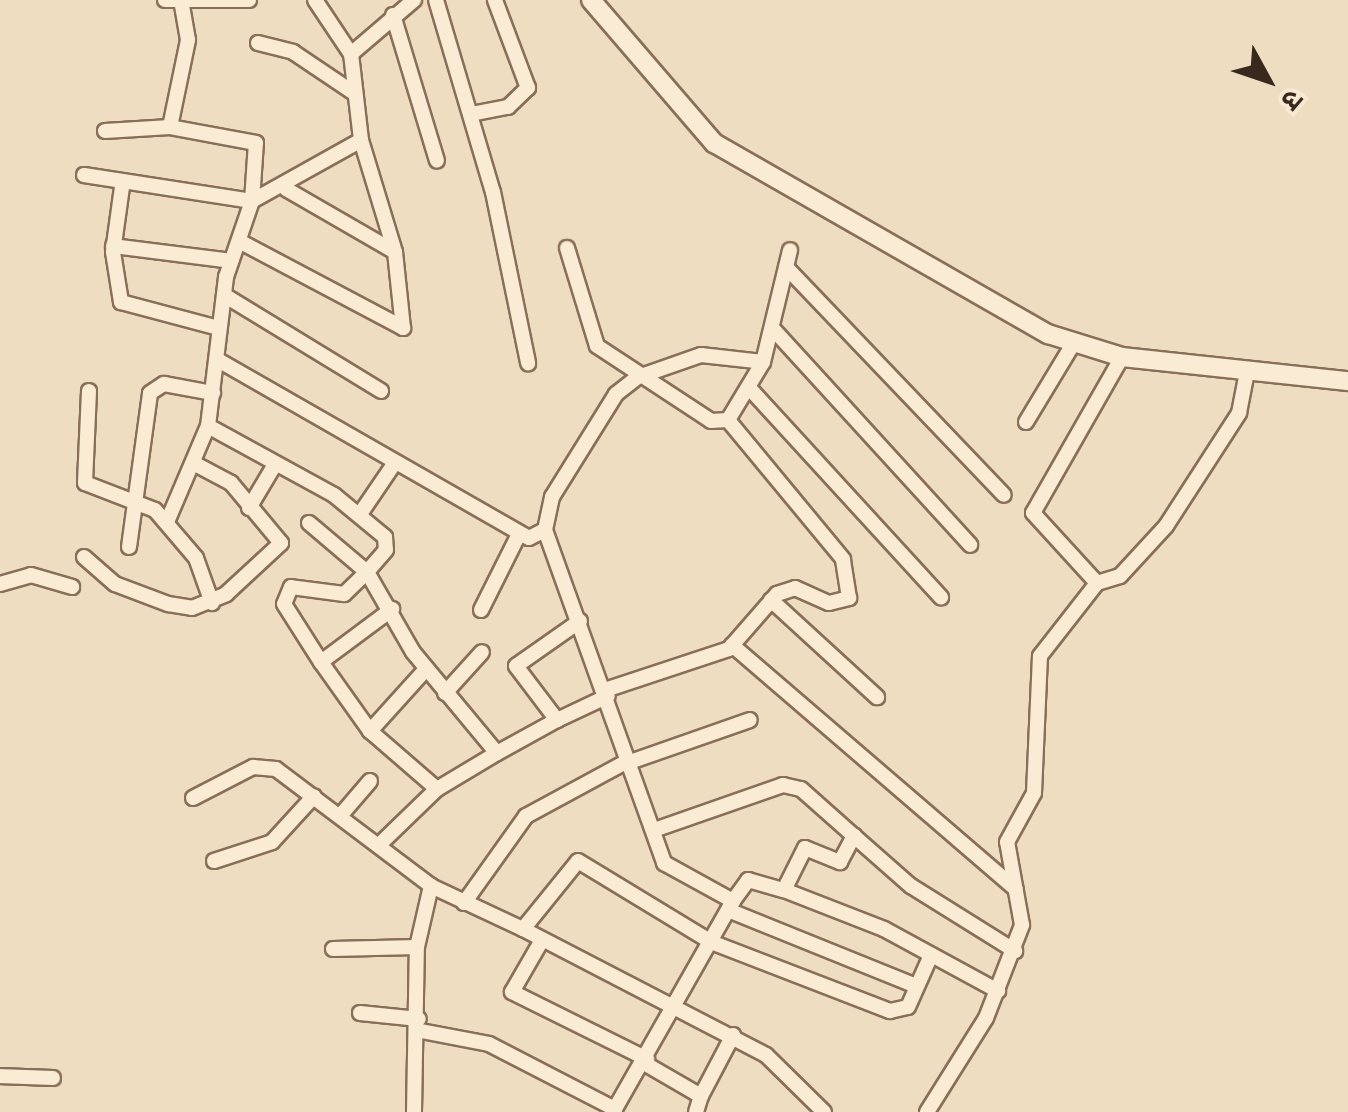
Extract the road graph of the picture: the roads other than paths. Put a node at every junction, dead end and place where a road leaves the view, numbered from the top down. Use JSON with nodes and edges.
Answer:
{"nodes":[{"id":1,"x":165,"y":0,"type":"edge"},
{"id":2,"x":249,"y":0,"type":"edge"},
{"id":3,"x":315,"y":0,"type":"edge"},
{"id":4,"x":414,"y":0,"type":"edge"},
{"id":5,"x":436,"y":0,"type":"edge"},
{"id":6,"x":495,"y":0,"type":"edge"},
{"id":7,"x":591,"y":0,"type":"edge"},
{"id":8,"x":181,"y":2,"type":"edge"},
{"id":9,"x":394,"y":15,"type":"junction"},
{"id":10,"x":258,"y":43,"type":"dead end"},
{"id":11,"x":351,"y":54,"type":"junction"},
{"id":12,"x":354,"y":93,"type":"junction"},
{"id":13,"x":471,"y":114,"type":"junction"},
{"id":14,"x":170,"y":127,"type":"junction"},
{"id":15,"x":105,"y":132,"type":"dead end"},
{"id":16,"x":362,"y":140,"type":"junction"},
{"id":17,"x":437,"y":162,"type":"dead end"},
{"id":18,"x":84,"y":175,"type":"dead end"},
{"id":19,"x":122,"y":187,"type":"junction"},
{"id":20,"x":286,"y":189,"type":"junction"},
{"id":21,"x":252,"y":200,"type":"junction"},
{"id":22,"x":239,"y":241,"type":"junction"},
{"id":23,"x":114,"y":246,"type":"junction"},
{"id":24,"x":567,"y":248,"type":"dead end"},
{"id":25,"x":790,"y":250,"type":"dead end"},
{"id":26,"x":395,"y":252,"type":"junction"},
{"id":27,"x":231,"y":262,"type":"junction"},
{"id":28,"x":786,"y":267,"type":"junction"},
{"id":29,"x":224,"y":295,"type":"junction"},
{"id":30,"x":219,"y":328,"type":"junction"},
{"id":31,"x":774,"y":330,"type":"junction"},
{"id":32,"x":1073,"y":344,"type":"junction"},
{"id":33,"x":1122,"y":357,"type":"junction"},
{"id":34,"x":218,"y":360,"type":"junction"},
{"id":35,"x":763,"y":362,"type":"junction"},
{"id":36,"x":528,"y":363,"type":"dead end"},
{"id":37,"x":1247,"y":372,"type":"junction"},
{"id":38,"x":638,"y":377,"type":"junction"},
{"id":39,"x":1348,"y":382,"type":"edge"},
{"id":40,"x":89,"y":391,"type":"dead end"},
{"id":41,"x":381,"y":391,"type":"dead end"},
{"id":42,"x":752,"y":391,"type":"junction"},
{"id":43,"x":213,"y":393,"type":"junction"},
{"id":44,"x":728,"y":420,"type":"junction"},
{"id":45,"x":1026,"y":422,"type":"dead end"},
{"id":46,"x":208,"y":426,"type":"junction"},
{"id":47,"x":196,"y":464,"type":"junction"},
{"id":48,"x":274,"y":466,"type":"junction"},
{"id":49,"x":392,"y":468,"type":"junction"},
{"id":50,"x":1004,"y":495,"type":"dead end"},
{"id":51,"x":138,"y":498,"type":"junction"},
{"id":52,"x":249,"y":508,"type":"junction"},
{"id":53,"x":360,"y":514,"type":"junction"},
{"id":54,"x":167,"y":522,"type":"junction"},
{"id":55,"x":309,"y":523,"type":"dead end"},
{"id":56,"x":545,"y":530,"type":"junction"},
{"id":57,"x":517,"y":538,"type":"junction"},
{"id":58,"x":970,"y":546,"type":"dead end"},
{"id":59,"x":129,"y":547,"type":"dead end"},
{"id":60,"x":84,"y":557,"type":"dead end"},
{"id":61,"x":366,"y":572,"type":"junction"},
{"id":62,"x":1097,"y":583,"type":"junction"},
{"id":63,"x":0,"y":584,"type":"edge"},
{"id":64,"x":72,"y":586,"type":"dead end"},
{"id":65,"x":941,"y":597,"type":"dead end"},
{"id":66,"x":772,"y":600,"type":"junction"},
{"id":67,"x":212,"y":604,"type":"junction"},
{"id":68,"x":392,"y":608,"type":"junction"},
{"id":69,"x":481,"y":610,"type":"dead end"},
{"id":70,"x":580,"y":622,"type":"junction"},
{"id":71,"x":732,"y":645,"type":"junction"},
{"id":72,"x":482,"y":652,"type":"dead end"},
{"id":73,"x":321,"y":662,"type":"junction"},
{"id":74,"x":426,"y":669,"type":"junction"},
{"id":75,"x":608,"y":692,"type":"junction"},
{"id":76,"x":445,"y":693,"type":"junction"},
{"id":77,"x":877,"y":696,"type":"dead end"},
{"id":78,"x":557,"y":720,"type":"junction"},
{"id":79,"x":750,"y":720,"type":"dead end"},
{"id":80,"x":370,"y":731,"type":"junction"},
{"id":81,"x":497,"y":753,"type":"junction"},
{"id":82,"x":627,"y":762,"type":"junction"},
{"id":83,"x":370,"y":781,"type":"dead end"},
{"id":84,"x":437,"y":790,"type":"junction"},
{"id":85,"x":314,"y":796,"type":"junction"},
{"id":86,"x":193,"y":798,"type":"dead end"},
{"id":87,"x":340,"y":816,"type":"junction"},
{"id":88,"x":654,"y":830,"type":"junction"},
{"id":89,"x":854,"y":836,"type":"junction"},
{"id":90,"x":381,"y":843,"type":"junction"},
{"id":91,"x":214,"y":861,"type":"dead end"},
{"id":92,"x":431,"y":886,"type":"junction"},
{"id":93,"x":784,"y":890,"type":"junction"},
{"id":94,"x":1016,"y":890,"type":"junction"},
{"id":95,"x":464,"y":903,"type":"junction"},
{"id":96,"x":730,"y":905,"type":"junction"},
{"id":97,"x":523,"y":929,"type":"junction"},
{"id":98,"x":542,"y":940,"type":"junction"},
{"id":99,"x":711,"y":942,"type":"junction"},
{"id":100,"x":417,"y":947,"type":"junction"},
{"id":101,"x":333,"y":949,"type":"dead end"},
{"id":102,"x":1014,"y":950,"type":"junction"},
{"id":103,"x":930,"y":955,"type":"junction"},
{"id":104,"x":916,"y":986,"type":"junction"},
{"id":105,"x":998,"y":990,"type":"junction"},
{"id":106,"x":678,"y":1004,"type":"junction"},
{"id":107,"x":360,"y":1013,"type":"dead end"},
{"id":108,"x":418,"y":1025,"type":"junction"},
{"id":109,"x":734,"y":1035,"type":"junction"},
{"id":110,"x":646,"y":1061,"type":"junction"},
{"id":111,"x":0,"y":1076,"type":"edge"},
{"id":112,"x":53,"y":1078,"type":"dead end"},
{"id":113,"x":701,"y":1096,"type":"junction"},
{"id":114,"x":614,"y":1110,"type":"edge"},
{"id":115,"x":414,"y":1112,"type":"edge"},
{"id":116,"x":696,"y":1112,"type":"edge"},
{"id":117,"x":824,"y":1112,"type":"edge"},
{"id":118,"x":926,"y":1112,"type":"edge"}],
"edges":[{"from":1,"to":8,"type":"street"},
{"from":2,"to":8,"type":"street"},
{"from":3,"to":11,"type":"street"},
{"from":4,"to":9,"type":"street"},
{"from":5,"to":13,"type":"street"},
{"from":6,"to":13,"type":"street"},
{"from":7,"to":32,"type":"street"},
{"from":8,"to":14,"type":"street"},
{"from":9,"to":11,"type":"street"},
{"from":9,"to":17,"type":"street"},
{"from":10,"to":12,"type":"street"},
{"from":11,"to":12,"type":"street"},
{"from":12,"to":16,"type":"street"},
{"from":13,"to":36,"type":"street"},
{"from":14,"to":15,"type":"street"},
{"from":14,"to":21,"type":"street"},
{"from":16,"to":20,"type":"street"},
{"from":16,"to":26,"type":"street"},
{"from":18,"to":19,"type":"street"},
{"from":19,"to":21,"type":"street"},
{"from":19,"to":23,"type":"street"},
{"from":20,"to":21,"type":"street"},
{"from":20,"to":26,"type":"street"},
{"from":21,"to":22,"type":"street"},
{"from":22,"to":26,"type":"street"},
{"from":22,"to":27,"type":"street"},
{"from":23,"to":27,"type":"street"},
{"from":23,"to":30,"type":"street"},
{"from":24,"to":38,"type":"street"},
{"from":25,"to":28,"type":"street"},
{"from":27,"to":29,"type":"street"},
{"from":28,"to":31,"type":"street"},
{"from":28,"to":50,"type":"street"},
{"from":29,"to":30,"type":"street"},
{"from":29,"to":41,"type":"street"},
{"from":30,"to":34,"type":"street"},
{"from":31,"to":35,"type":"street"},
{"from":31,"to":58,"type":"street"},
{"from":32,"to":33,"type":"street"},
{"from":32,"to":45,"type":"street"},
{"from":33,"to":37,"type":"street"},
{"from":33,"to":62,"type":"street"},
{"from":34,"to":43,"type":"street"},
{"from":34,"to":49,"type":"street"},
{"from":35,"to":38,"type":"street"},
{"from":35,"to":42,"type":"street"},
{"from":37,"to":39,"type":"street"},
{"from":37,"to":62,"type":"street"},
{"from":38,"to":44,"type":"street"},
{"from":38,"to":56,"type":"street"},
{"from":40,"to":51,"type":"street"},
{"from":42,"to":44,"type":"street"},
{"from":42,"to":65,"type":"street"},
{"from":43,"to":46,"type":"street"},
{"from":43,"to":51,"type":"street"},
{"from":44,"to":66,"type":"street"},
{"from":46,"to":47,"type":"street"},
{"from":46,"to":48,"type":"street"},
{"from":47,"to":52,"type":"street"},
{"from":47,"to":54,"type":"street"},
{"from":48,"to":52,"type":"street"},
{"from":48,"to":53,"type":"street"},
{"from":49,"to":53,"type":"street"},
{"from":49,"to":57,"type":"street"},
{"from":51,"to":54,"type":"street"},
{"from":51,"to":59,"type":"street"},
{"from":52,"to":67,"type":"street"},
{"from":53,"to":61,"type":"street"},
{"from":54,"to":67,"type":"street"},
{"from":55,"to":61,"type":"street"},
{"from":56,"to":57,"type":"street"},
{"from":56,"to":70,"type":"street"},
{"from":57,"to":69,"type":"street"},
{"from":60,"to":67,"type":"street"},
{"from":61,"to":68,"type":"street"},
{"from":61,"to":73,"type":"street"},
{"from":62,"to":94,"type":"street"},
{"from":63,"to":64,"type":"street"},
{"from":66,"to":71,"type":"street"},
{"from":66,"to":77,"type":"street"},
{"from":68,"to":73,"type":"street"},
{"from":68,"to":74,"type":"street"},
{"from":70,"to":75,"type":"street"},
{"from":70,"to":78,"type":"street"},
{"from":71,"to":75,"type":"street"},
{"from":71,"to":94,"type":"street"},
{"from":72,"to":76,"type":"street"},
{"from":73,"to":80,"type":"street"},
{"from":74,"to":76,"type":"street"},
{"from":74,"to":80,"type":"street"},
{"from":75,"to":78,"type":"street"},
{"from":75,"to":82,"type":"street"},
{"from":76,"to":81,"type":"street"},
{"from":78,"to":81,"type":"street"},
{"from":79,"to":82,"type":"street"},
{"from":80,"to":84,"type":"street"},
{"from":81,"to":84,"type":"street"},
{"from":82,"to":88,"type":"street"},
{"from":82,"to":95,"type":"street"},
{"from":83,"to":87,"type":"street"},
{"from":84,"to":90,"type":"street"},
{"from":85,"to":86,"type":"street"},
{"from":85,"to":87,"type":"street"},
{"from":85,"to":91,"type":"street"},
{"from":87,"to":90,"type":"street"},
{"from":88,"to":89,"type":"street"},
{"from":88,"to":96,"type":"street"},
{"from":89,"to":93,"type":"street"},
{"from":89,"to":102,"type":"street"},
{"from":90,"to":92,"type":"street"},
{"from":92,"to":95,"type":"street"},
{"from":92,"to":100,"type":"street"},
{"from":93,"to":96,"type":"street"},
{"from":93,"to":103,"type":"street"},
{"from":94,"to":102,"type":"street"},
{"from":95,"to":97,"type":"street"},
{"from":96,"to":99,"type":"street"},
{"from":96,"to":104,"type":"street"},
{"from":97,"to":98,"type":"street"},
{"from":97,"to":99,"type":"street"},
{"from":98,"to":106,"type":"street"},
{"from":98,"to":110,"type":"street"},
{"from":99,"to":104,"type":"street"},
{"from":99,"to":106,"type":"street"},
{"from":100,"to":101,"type":"street"},
{"from":100,"to":108,"type":"street"},
{"from":102,"to":105,"type":"street"},
{"from":103,"to":104,"type":"street"},
{"from":103,"to":105,"type":"street"},
{"from":105,"to":118,"type":"street"},
{"from":106,"to":109,"type":"street"},
{"from":106,"to":110,"type":"street"},
{"from":107,"to":108,"type":"street"},
{"from":108,"to":114,"type":"street"},
{"from":108,"to":115,"type":"street"},
{"from":109,"to":113,"type":"street"},
{"from":109,"to":117,"type":"street"},
{"from":110,"to":113,"type":"street"},
{"from":110,"to":114,"type":"street"},
{"from":111,"to":112,"type":"street"},
{"from":113,"to":116,"type":"street"}]}
